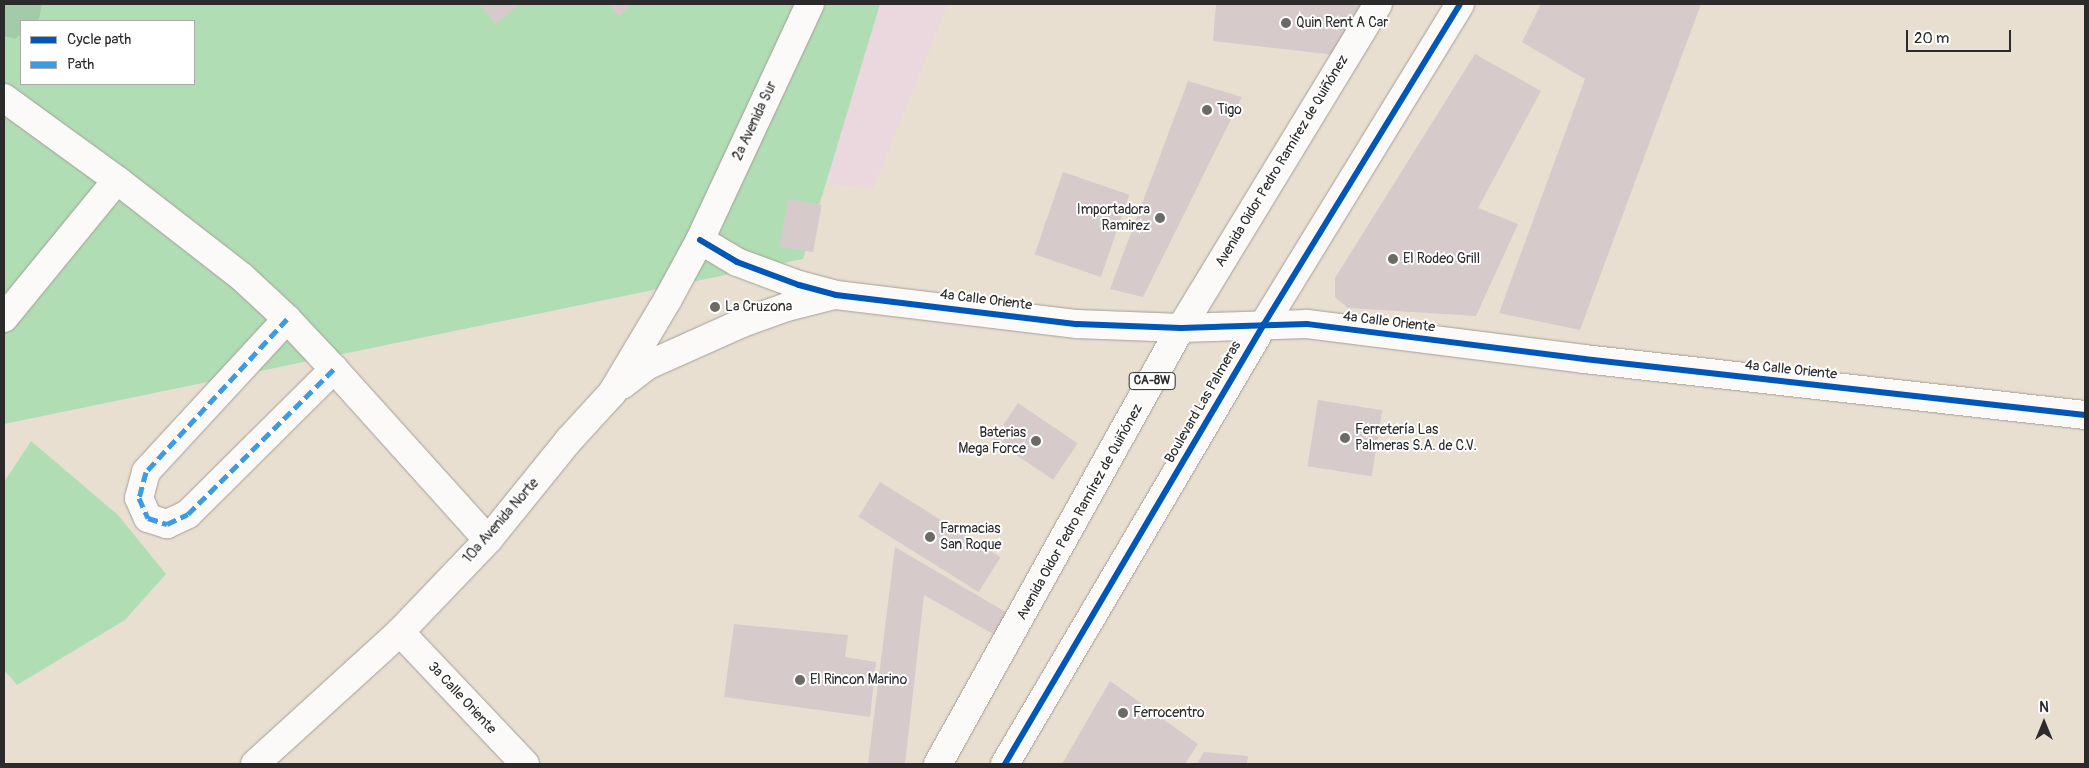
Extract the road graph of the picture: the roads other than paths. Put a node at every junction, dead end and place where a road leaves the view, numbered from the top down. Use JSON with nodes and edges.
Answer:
{"nodes":[{"id":1,"x":810,"y":4,"type":"edge"},
{"id":2,"x":1378,"y":4,"type":"edge"},
{"id":3,"x":1460,"y":4,"type":"edge"},
{"id":4,"x":4,"y":98,"type":"edge"},
{"id":5,"x":116,"y":180,"type":"junction"},
{"id":6,"x":700,"y":240,"type":"junction"},
{"id":7,"x":836,"y":295,"type":"junction"},
{"id":8,"x":4,"y":318,"type":"edge"},
{"id":9,"x":287,"y":319,"type":"junction"},
{"id":10,"x":1264,"y":324,"type":"junction"},
{"id":11,"x":1181,"y":328,"type":"junction"},
{"id":12,"x":334,"y":369,"type":"junction"},
{"id":13,"x":612,"y":393,"type":"junction"},
{"id":14,"x":2085,"y":415,"type":"edge"},
{"id":15,"x":488,"y":540,"type":"junction"},
{"id":16,"x":400,"y":632,"type":"junction"},
{"id":17,"x":255,"y":764,"type":"edge"},
{"id":18,"x":525,"y":764,"type":"edge"},
{"id":19,"x":938,"y":764,"type":"edge"},
{"id":20,"x":1005,"y":764,"type":"edge"}],
"edges":[{"from":1,"to":6,"type":"street","name":"2a Avenida Sur"},
{"from":2,"to":11,"type":"street","name":"Avenida Oidor Pedro Ramírez de Quiñónez","number":"CA-8W"},
{"from":3,"to":10,"type":"street","name":"Boulevard Las Palmeras"},
{"from":4,"to":5,"type":"street"},
{"from":5,"to":8,"type":"street"},
{"from":5,"to":9,"type":"street"},
{"from":6,"to":7,"type":"street","name":"4a Calle Oriente"},
{"from":6,"to":13,"type":"street","name":"10a Avenida Norte"},
{"from":7,"to":11,"type":"street","name":"4a Calle Oriente"},
{"from":7,"to":13,"type":"street","name":"4a Calle Oriente"},
{"from":9,"to":12,"type":"street"},
{"from":9,"to":12,"type":"street"},
{"from":10,"to":11,"type":"street","name":"4a Calle Oriente"},
{"from":10,"to":14,"type":"street","name":"4a Calle Oriente"},
{"from":10,"to":20,"type":"street","name":"Boulevard Las Palmeras"},
{"from":11,"to":19,"type":"street","name":"Avenida Oidor Pedro Ramírez de Quiñónez","number":"CA-8W"},
{"from":12,"to":15,"type":"street"},
{"from":13,"to":15,"type":"street","name":"10a Avenida Norte"},
{"from":15,"to":16,"type":"street","name":"10a Avenida Norte"},
{"from":16,"to":17,"type":"street","name":"10a Avenida Norte"},
{"from":16,"to":18,"type":"street","name":"3a Calle Oriente"}]}
